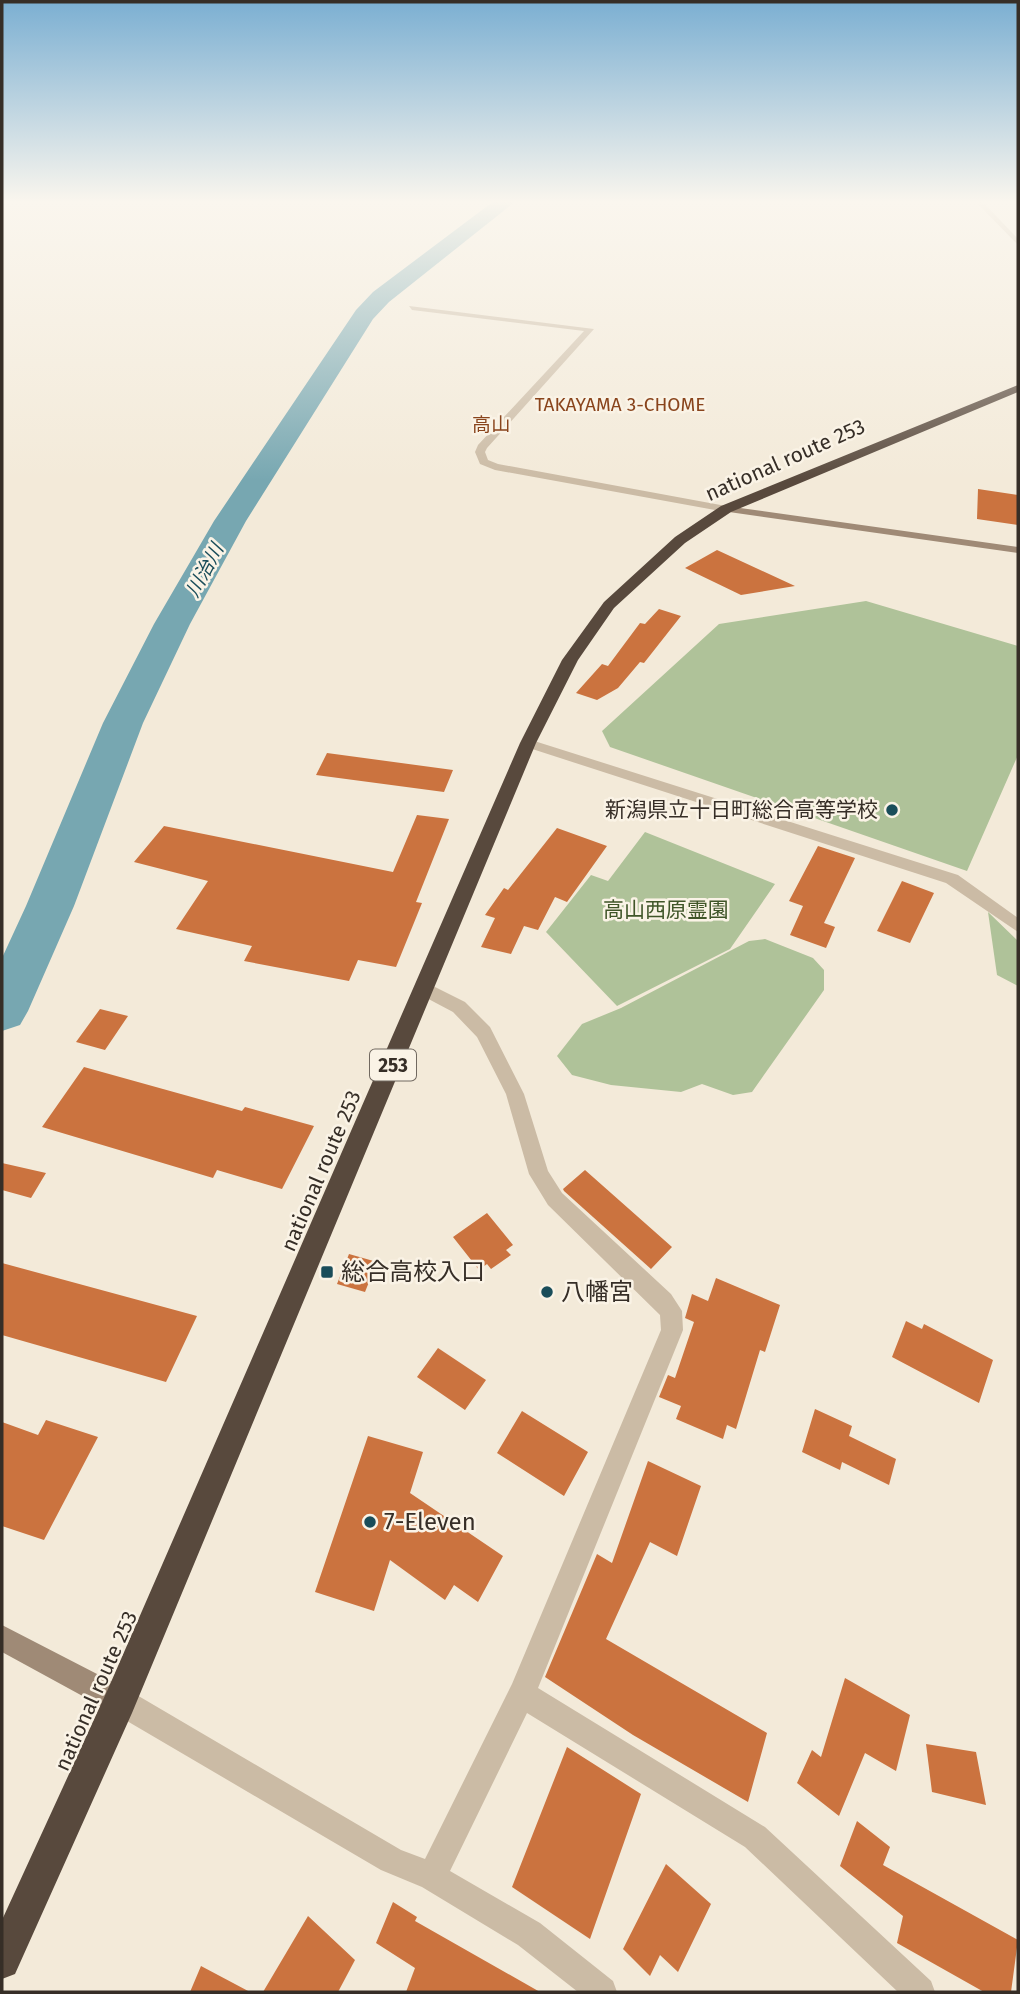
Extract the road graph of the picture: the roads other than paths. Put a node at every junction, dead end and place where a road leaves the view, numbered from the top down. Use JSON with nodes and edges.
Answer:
{"nodes":[{"id":1,"x":412,"y":308,"type":"dead end"},
{"id":2,"x":1018,"y":388,"type":"edge"},
{"id":3,"x":726,"y":509,"type":"junction"},
{"id":4,"x":1018,"y":550,"type":"edge"},
{"id":5,"x":528,"y":743,"type":"junction"},
{"id":6,"x":1018,"y":926,"type":"edge"},
{"id":7,"x":425,"y":989,"type":"junction"},
{"id":8,"x":2,"y":1638,"type":"edge"},
{"id":9,"x":522,"y":1694,"type":"junction"},
{"id":10,"x":120,"y":1701,"type":"junction"},
{"id":11,"x":432,"y":1877,"type":"junction"},
{"id":12,"x":2,"y":1961,"type":"edge"},
{"id":13,"x":602,"y":1992,"type":"edge"},
{"id":14,"x":920,"y":1992,"type":"edge"}],
"edges":[{"from":1,"to":3,"type":"street"},
{"from":2,"to":3,"type":"highway","name":"national route 253","number":"253"},
{"from":3,"to":4,"type":"street"},
{"from":3,"to":5,"type":"highway","name":"national route 253","number":"253"},
{"from":5,"to":6,"type":"street"},
{"from":5,"to":7,"type":"highway","name":"national route 253","number":"253"},
{"from":7,"to":9,"type":"street"},
{"from":7,"to":10,"type":"highway","name":"national route 253","number":"253"},
{"from":8,"to":10,"type":"street"},
{"from":9,"to":11,"type":"street"},
{"from":9,"to":14,"type":"street"},
{"from":10,"to":11,"type":"street"},
{"from":10,"to":12,"type":"highway","name":"national route 253","number":"253"},
{"from":11,"to":13,"type":"street"}]}
